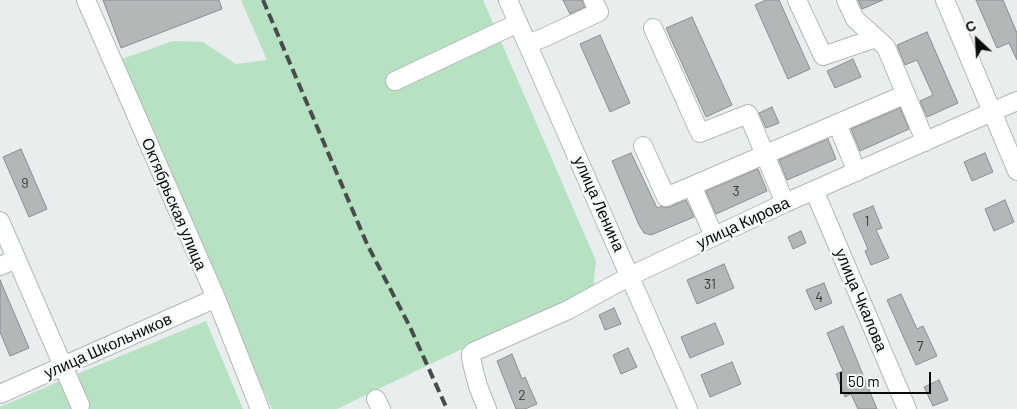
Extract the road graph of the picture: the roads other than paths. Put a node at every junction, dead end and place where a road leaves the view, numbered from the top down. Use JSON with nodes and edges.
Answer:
{"nodes":[{"id":1,"x":86,"y":0,"type":"edge"},
{"id":2,"x":508,"y":0,"type":"edge"},
{"id":3,"x":593,"y":0,"type":"edge"},
{"id":4,"x":797,"y":0,"type":"edge"},
{"id":5,"x":846,"y":0,"type":"edge"},
{"id":6,"x":945,"y":0,"type":"edge"},
{"id":7,"x":518,"y":23,"type":"junction"},
{"id":8,"x":653,"y":28,"type":"dead end"},
{"id":9,"x":876,"y":38,"type":"junction"},
{"id":10,"x":527,"y":44,"type":"junction"},
{"id":11,"x":395,"y":81,"type":"dead end"},
{"id":12,"x":906,"y":94,"type":"junction"},
{"id":13,"x":1017,"y":102,"type":"edge"},
{"id":14,"x":992,"y":112,"type":"junction"},
{"id":15,"x":837,"y":124,"type":"junction"},
{"id":16,"x":925,"y":142,"type":"junction"},
{"id":17,"x":643,"y":146,"type":"dead end"},
{"id":18,"x":765,"y":154,"type":"junction"},
{"id":19,"x":1017,"y":171,"type":"edge"},
{"id":20,"x":857,"y":172,"type":"junction"},
{"id":21,"x":692,"y":186,"type":"junction"},
{"id":22,"x":814,"y":190,"type":"junction"},
{"id":23,"x":785,"y":203,"type":"junction"},
{"id":24,"x":0,"y":221,"type":"edge"},
{"id":25,"x":714,"y":236,"type":"junction"},
{"id":26,"x":8,"y":263,"type":"edge"},
{"id":27,"x":630,"y":276,"type":"junction"},
{"id":28,"x":216,"y":298,"type":"junction"},
{"id":29,"x":63,"y":366,"type":"junction"},
{"id":30,"x":0,"y":394,"type":"edge"},
{"id":31,"x":80,"y":405,"type":"dead end"},
{"id":32,"x":260,"y":409,"type":"edge"},
{"id":33,"x":487,"y":409,"type":"edge"},
{"id":34,"x":688,"y":409,"type":"edge"},
{"id":35,"x":907,"y":409,"type":"edge"}],
"edges":[{"from":1,"to":28,"type":"street","name":"Октябрьская улица"},
{"from":2,"to":7,"type":"street","name":"улица Ленина"},
{"from":3,"to":10,"type":"street"},
{"from":4,"to":9,"type":"street"},
{"from":5,"to":9,"type":"street"},
{"from":6,"to":14,"type":"street"},
{"from":7,"to":10,"type":"street","name":"улица Ленина"},
{"from":7,"to":11,"type":"street"},
{"from":8,"to":18,"type":"street"},
{"from":9,"to":12,"type":"street"},
{"from":10,"to":27,"type":"street","name":"улица Ленина"},
{"from":12,"to":15,"type":"street"},
{"from":12,"to":16,"type":"street"},
{"from":13,"to":14,"type":"street","name":"улица Кирова"},
{"from":14,"to":16,"type":"street","name":"улица Кирова"},
{"from":14,"to":19,"type":"street"},
{"from":15,"to":18,"type":"street"},
{"from":15,"to":20,"type":"street"},
{"from":16,"to":20,"type":"street","name":"улица Кирова"},
{"from":17,"to":21,"type":"street"},
{"from":18,"to":21,"type":"street"},
{"from":18,"to":23,"type":"street"},
{"from":20,"to":22,"type":"street","name":"улица Кирова"},
{"from":21,"to":25,"type":"street"},
{"from":22,"to":23,"type":"street","name":"улица Кирова"},
{"from":22,"to":35,"type":"street","name":"улица Чкалова"},
{"from":23,"to":25,"type":"street","name":"улица Кирова"},
{"from":24,"to":26,"type":"street"},
{"from":25,"to":27,"type":"street","name":"улица Кирова"},
{"from":26,"to":29,"type":"street"},
{"from":27,"to":33,"type":"street","name":"улица Кирова"},
{"from":27,"to":34,"type":"street","name":"улица Ленина"},
{"from":28,"to":29,"type":"street","name":"улица Школьников"},
{"from":28,"to":32,"type":"street","name":"Октябрьская улица"},
{"from":29,"to":30,"type":"street","name":"улица Школьников"},
{"from":29,"to":31,"type":"street"}]}
